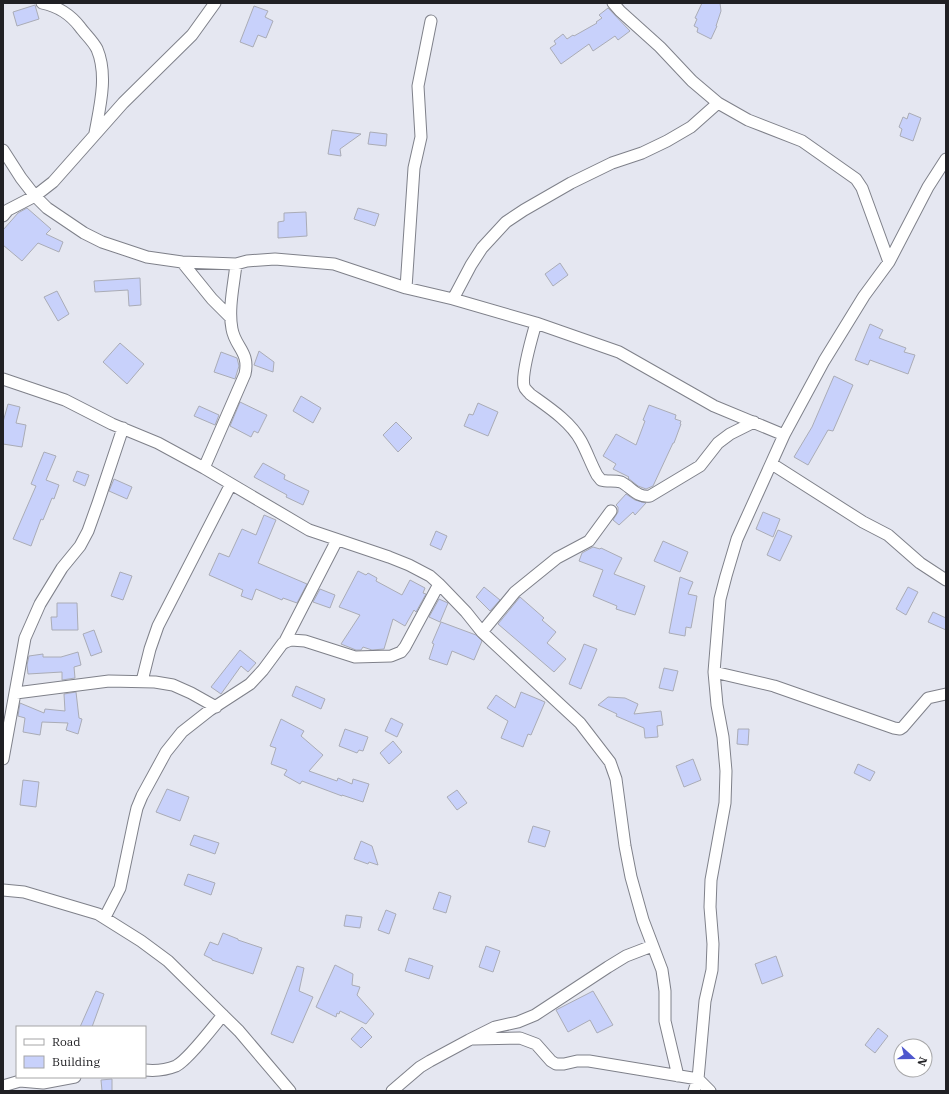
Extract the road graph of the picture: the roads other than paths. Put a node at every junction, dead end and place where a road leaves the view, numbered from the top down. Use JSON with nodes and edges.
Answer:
{"nodes":[{"id":1,"x":42,"y":3,"type":"edge"},
{"id":2,"x":215,"y":3,"type":"edge"},
{"id":3,"x":613,"y":3,"type":"edge"},
{"id":4,"x":431,"y":21,"type":"dead end"},
{"id":5,"x":718,"y":103,"type":"junction"},
{"id":6,"x":95,"y":134,"type":"junction"},
{"id":7,"x":3,"y":150,"type":"edge"},
{"id":8,"x":946,"y":159,"type":"edge"},
{"id":9,"x":35,"y":196,"type":"junction"},
{"id":10,"x":5,"y":212,"type":"edge"},
{"id":11,"x":182,"y":262,"type":"junction"},
{"id":12,"x":889,"y":262,"type":"junction"},
{"id":13,"x":236,"y":264,"type":"junction"},
{"id":14,"x":406,"y":288,"type":"junction"},
{"id":15,"x":453,"y":299,"type":"junction"},
{"id":16,"x":230,"y":317,"type":"junction"},
{"id":17,"x":536,"y":323,"type":"junction"},
{"id":18,"x":3,"y":379,"type":"edge"},
{"id":19,"x":754,"y":422,"type":"junction"},
{"id":20,"x":123,"y":428,"type":"junction"},
{"id":21,"x":784,"y":435,"type":"junction"},
{"id":22,"x":772,"y":464,"type":"junction"},
{"id":23,"x":204,"y":468,"type":"junction"},
{"id":24,"x":231,"y":484,"type":"junction"},
{"id":25,"x":611,"y":511,"type":"dead end"},
{"id":26,"x":337,"y":540,"type":"junction"},
{"id":27,"x":946,"y":580,"type":"edge"},
{"id":28,"x":439,"y":584,"type":"junction"},
{"id":29,"x":482,"y":632,"type":"junction"},
{"id":30,"x":284,"y":643,"type":"junction"},
{"id":31,"x":714,"y":672,"type":"junction"},
{"id":32,"x":142,"y":681,"type":"junction"},
{"id":33,"x":16,"y":693,"type":"junction"},
{"id":34,"x":946,"y":694,"type":"edge"},
{"id":35,"x":216,"y":707,"type":"junction"},
{"id":36,"x":3,"y":759,"type":"edge"},
{"id":37,"x":3,"y":890,"type":"edge"},
{"id":38,"x":105,"y":917,"type":"junction"},
{"id":39,"x":652,"y":946,"type":"junction"},
{"id":40,"x":222,"y":1015,"type":"junction"},
{"id":41,"x":469,"y":1040,"type":"junction"},
{"id":42,"x":146,"y":1070,"type":"edge"},
{"id":43,"x":678,"y":1076,"type":"junction"},
{"id":44,"x":70,"y":1078,"type":"edge"},
{"id":45,"x":698,"y":1079,"type":"junction"},
{"id":46,"x":3,"y":1086,"type":"edge"},
{"id":47,"x":290,"y":1091,"type":"edge"},
{"id":48,"x":392,"y":1091,"type":"edge"},
{"id":49,"x":694,"y":1091,"type":"edge"},
{"id":50,"x":710,"y":1091,"type":"edge"}],
"edges":[{"from":1,"to":6,"type":"street"},
{"from":2,"to":6,"type":"street"},
{"from":3,"to":5,"type":"street"},
{"from":4,"to":14,"type":"street"},
{"from":5,"to":12,"type":"street"},
{"from":5,"to":15,"type":"street"},
{"from":6,"to":9,"type":"street"},
{"from":7,"to":9,"type":"street"},
{"from":8,"to":12,"type":"street"},
{"from":9,"to":10,"type":"street"},
{"from":9,"to":11,"type":"street"},
{"from":11,"to":13,"type":"street"},
{"from":11,"to":16,"type":"street"},
{"from":12,"to":21,"type":"street"},
{"from":13,"to":14,"type":"street"},
{"from":13,"to":16,"type":"street"},
{"from":14,"to":15,"type":"street"},
{"from":15,"to":17,"type":"street"},
{"from":16,"to":23,"type":"street"},
{"from":17,"to":19,"type":"street"},
{"from":17,"to":19,"type":"street"},
{"from":18,"to":20,"type":"street"},
{"from":19,"to":21,"type":"street"},
{"from":20,"to":23,"type":"street"},
{"from":20,"to":33,"type":"street"},
{"from":21,"to":22,"type":"street"},
{"from":22,"to":27,"type":"street"},
{"from":22,"to":31,"type":"street"},
{"from":23,"to":24,"type":"street"},
{"from":24,"to":26,"type":"street"},
{"from":24,"to":32,"type":"street"},
{"from":25,"to":29,"type":"street"},
{"from":26,"to":28,"type":"street"},
{"from":26,"to":30,"type":"street"},
{"from":28,"to":29,"type":"street"},
{"from":28,"to":30,"type":"street"},
{"from":29,"to":39,"type":"street"},
{"from":30,"to":35,"type":"street"},
{"from":31,"to":34,"type":"street"},
{"from":31,"to":45,"type":"street"},
{"from":32,"to":33,"type":"street"},
{"from":32,"to":35,"type":"street"},
{"from":33,"to":36,"type":"street"},
{"from":35,"to":38,"type":"street"},
{"from":37,"to":38,"type":"street"},
{"from":38,"to":40,"type":"street"},
{"from":39,"to":41,"type":"street"},
{"from":39,"to":43,"type":"street"},
{"from":40,"to":42,"type":"street"},
{"from":40,"to":47,"type":"street"},
{"from":41,"to":43,"type":"street"},
{"from":41,"to":48,"type":"street"},
{"from":43,"to":45,"type":"street"},
{"from":44,"to":46,"type":"street"},
{"from":45,"to":49,"type":"street"},
{"from":45,"to":50,"type":"street"}]}
